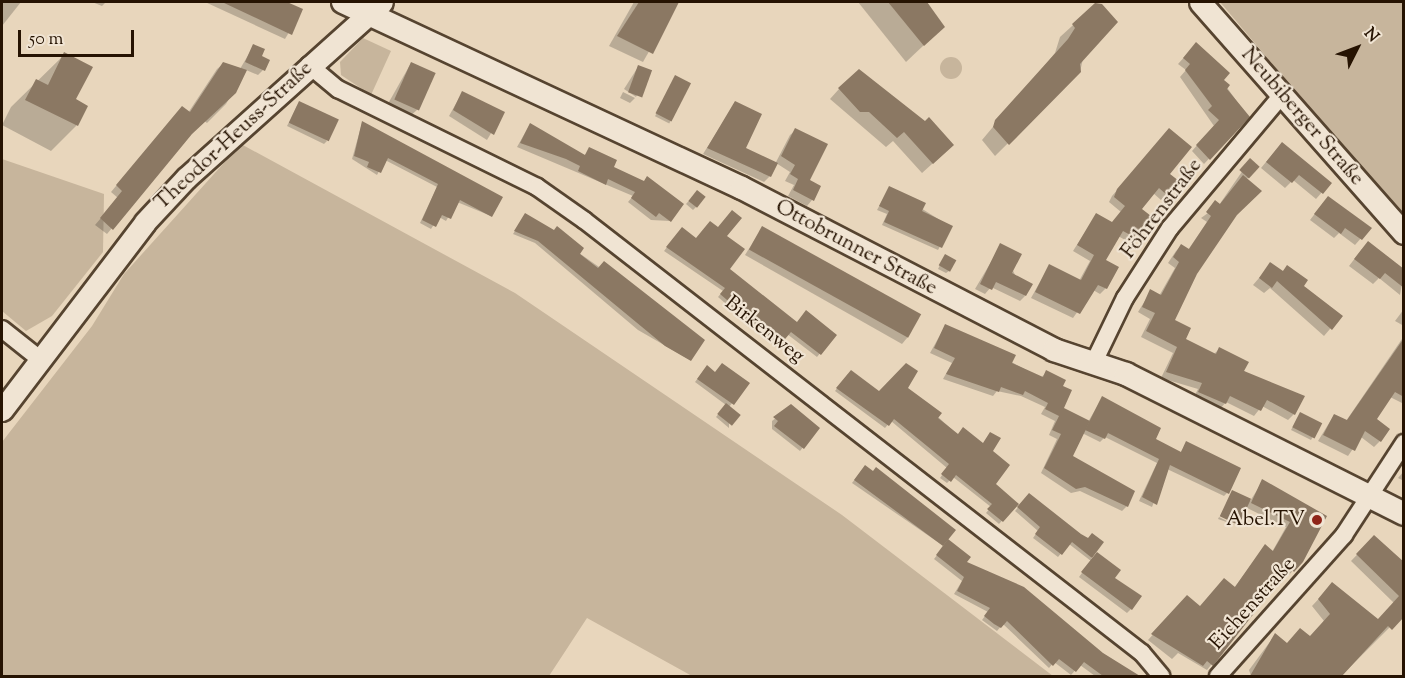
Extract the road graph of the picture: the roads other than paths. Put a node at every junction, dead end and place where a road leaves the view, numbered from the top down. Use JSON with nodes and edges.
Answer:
{"nodes":[{"id":1,"x":342,"y":2,"type":"edge"},
{"id":2,"x":1200,"y":2,"type":"edge"},
{"id":3,"x":375,"y":8,"type":"edge"},
{"id":4,"x":309,"y":65,"type":"junction"},
{"id":5,"x":1283,"y":94,"type":"junction"},
{"id":6,"x":1404,"y":233,"type":"edge"},
{"id":7,"x":2,"y":329,"type":"edge"},
{"id":8,"x":41,"y":360,"type":"junction"},
{"id":9,"x":1094,"y":362,"type":"junction"},
{"id":10,"x":2,"y":410,"type":"edge"},
{"id":11,"x":1404,"y":443,"type":"edge"},
{"id":12,"x":1369,"y":495,"type":"junction"},
{"id":13,"x":1404,"y":514,"type":"edge"},
{"id":14,"x":1161,"y":676,"type":"edge"},
{"id":15,"x":1218,"y":676,"type":"edge"}],
"edges":[{"from":1,"to":3,"type":"main road","name":"Ottobrunner Straße"},
{"from":2,"to":5,"type":"street","name":"Neubiberger Straße"},
{"from":3,"to":4,"type":"street","name":"Theodor-Heuss-Straße"},
{"from":3,"to":9,"type":"main road","name":"Ottobrunner Straße"},
{"from":4,"to":8,"type":"street","name":"Theodor-Heuss-Straße"},
{"from":4,"to":14,"type":"street","name":"Birkenweg"},
{"from":5,"to":6,"type":"street","name":"Neubiberger Straße"},
{"from":5,"to":9,"type":"street","name":"Föhrenstraße"},
{"from":7,"to":8,"type":"street"},
{"from":8,"to":10,"type":"street","name":"Theodor-Heuss-Straße"},
{"from":9,"to":12,"type":"main road","name":"Ottobrunner Straße"},
{"from":11,"to":12,"type":"street","name":"Eichenstraße"},
{"from":12,"to":13,"type":"main road","name":"Ottobrunner Straße"},
{"from":12,"to":15,"type":"street","name":"Eichenstraße"}]}
